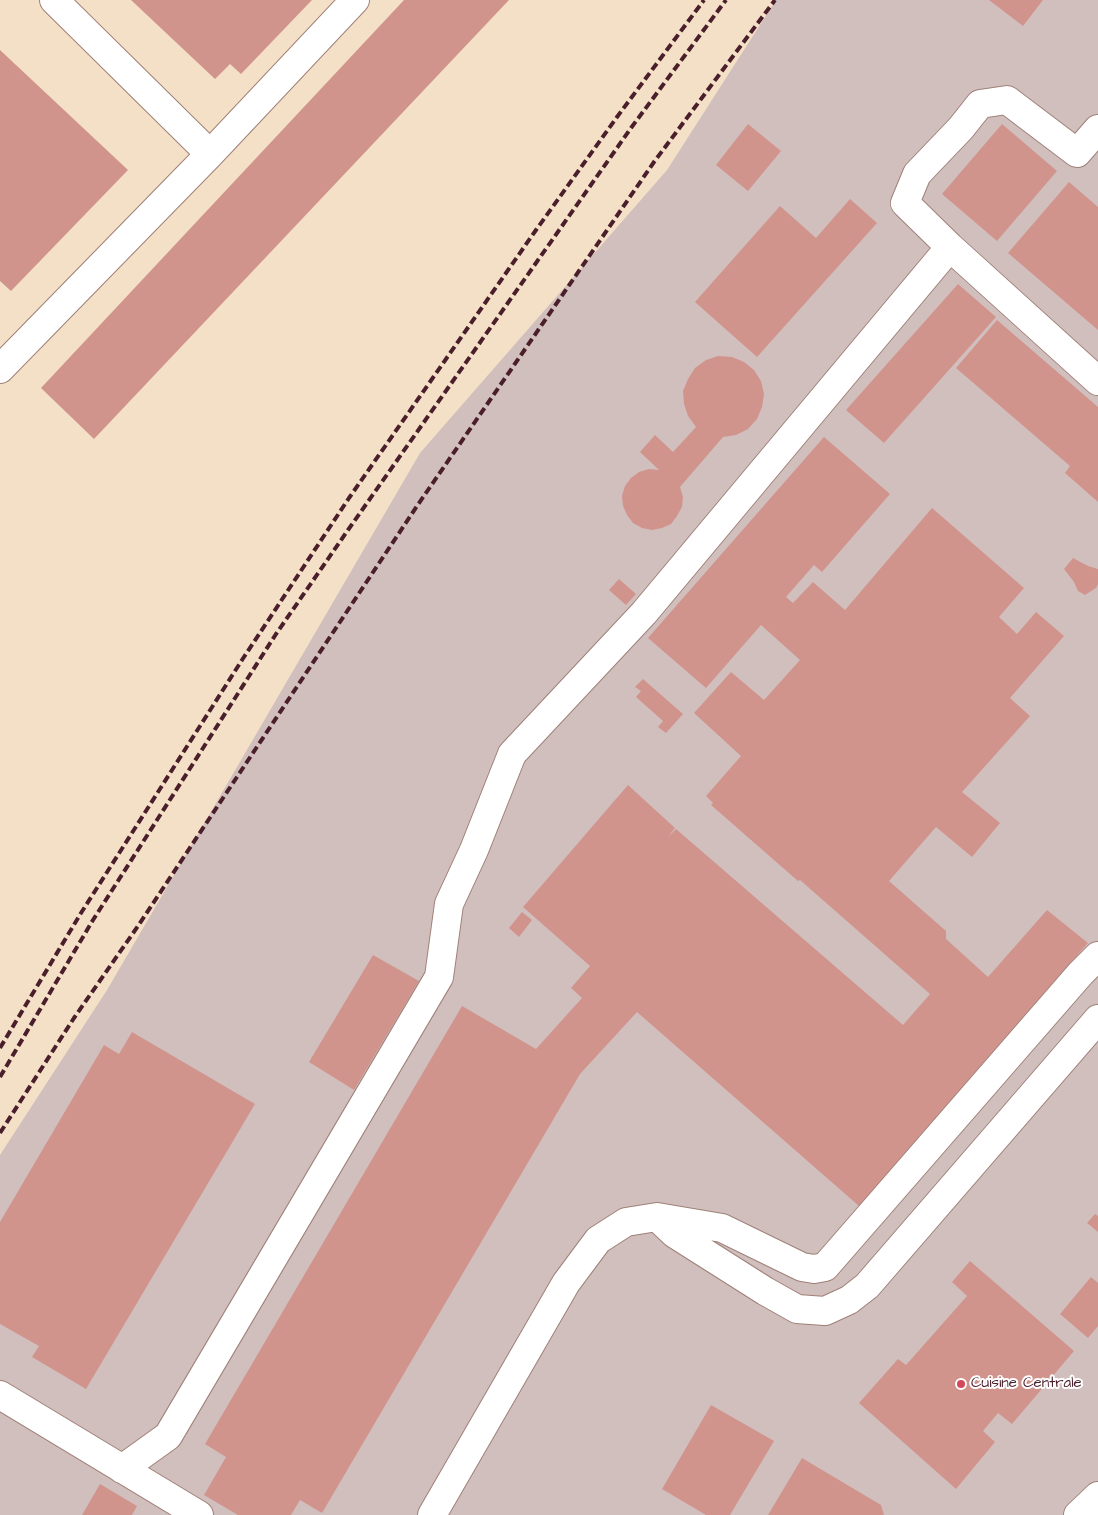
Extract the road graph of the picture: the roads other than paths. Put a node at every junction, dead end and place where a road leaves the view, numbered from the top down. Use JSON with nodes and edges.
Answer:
{"nodes":[{"id":1,"x":54,"y":0,"type":"edge"},
{"id":2,"x":356,"y":0,"type":"edge"},
{"id":3,"x":1098,"y":129,"type":"edge"},
{"id":4,"x":210,"y":154,"type":"junction"},
{"id":5,"x":950,"y":247,"type":"junction"},
{"id":6,"x":1,"y":365,"type":"edge"},
{"id":7,"x":1098,"y":381,"type":"edge"},
{"id":8,"x":1098,"y":956,"type":"edge"},
{"id":9,"x":1098,"y":1019,"type":"edge"},
{"id":10,"x":657,"y":1217,"type":"junction"},
{"id":11,"x":0,"y":1395,"type":"edge"},
{"id":12,"x":122,"y":1469,"type":"junction"},
{"id":13,"x":1098,"y":1496,"type":"edge"},
{"id":14,"x":1098,"y":1501,"type":"edge"},
{"id":15,"x":199,"y":1515,"type":"edge"},
{"id":16,"x":432,"y":1515,"type":"edge"},
{"id":17,"x":1078,"y":1515,"type":"edge"},
{"id":18,"x":1088,"y":1515,"type":"edge"}],
"edges":[{"from":1,"to":4,"type":"lane"},
{"from":2,"to":4,"type":"lane"},
{"from":3,"to":5,"type":"lane"},
{"from":4,"to":6,"type":"lane"},
{"from":5,"to":7,"type":"lane"},
{"from":5,"to":12,"type":"lane"},
{"from":8,"to":10,"type":"lane"},
{"from":9,"to":10,"type":"lane"},
{"from":10,"to":16,"type":"lane"},
{"from":11,"to":12,"type":"lane"},
{"from":12,"to":15,"type":"lane"},
{"from":13,"to":17,"type":"lane"},
{"from":14,"to":18,"type":"lane"}]}
